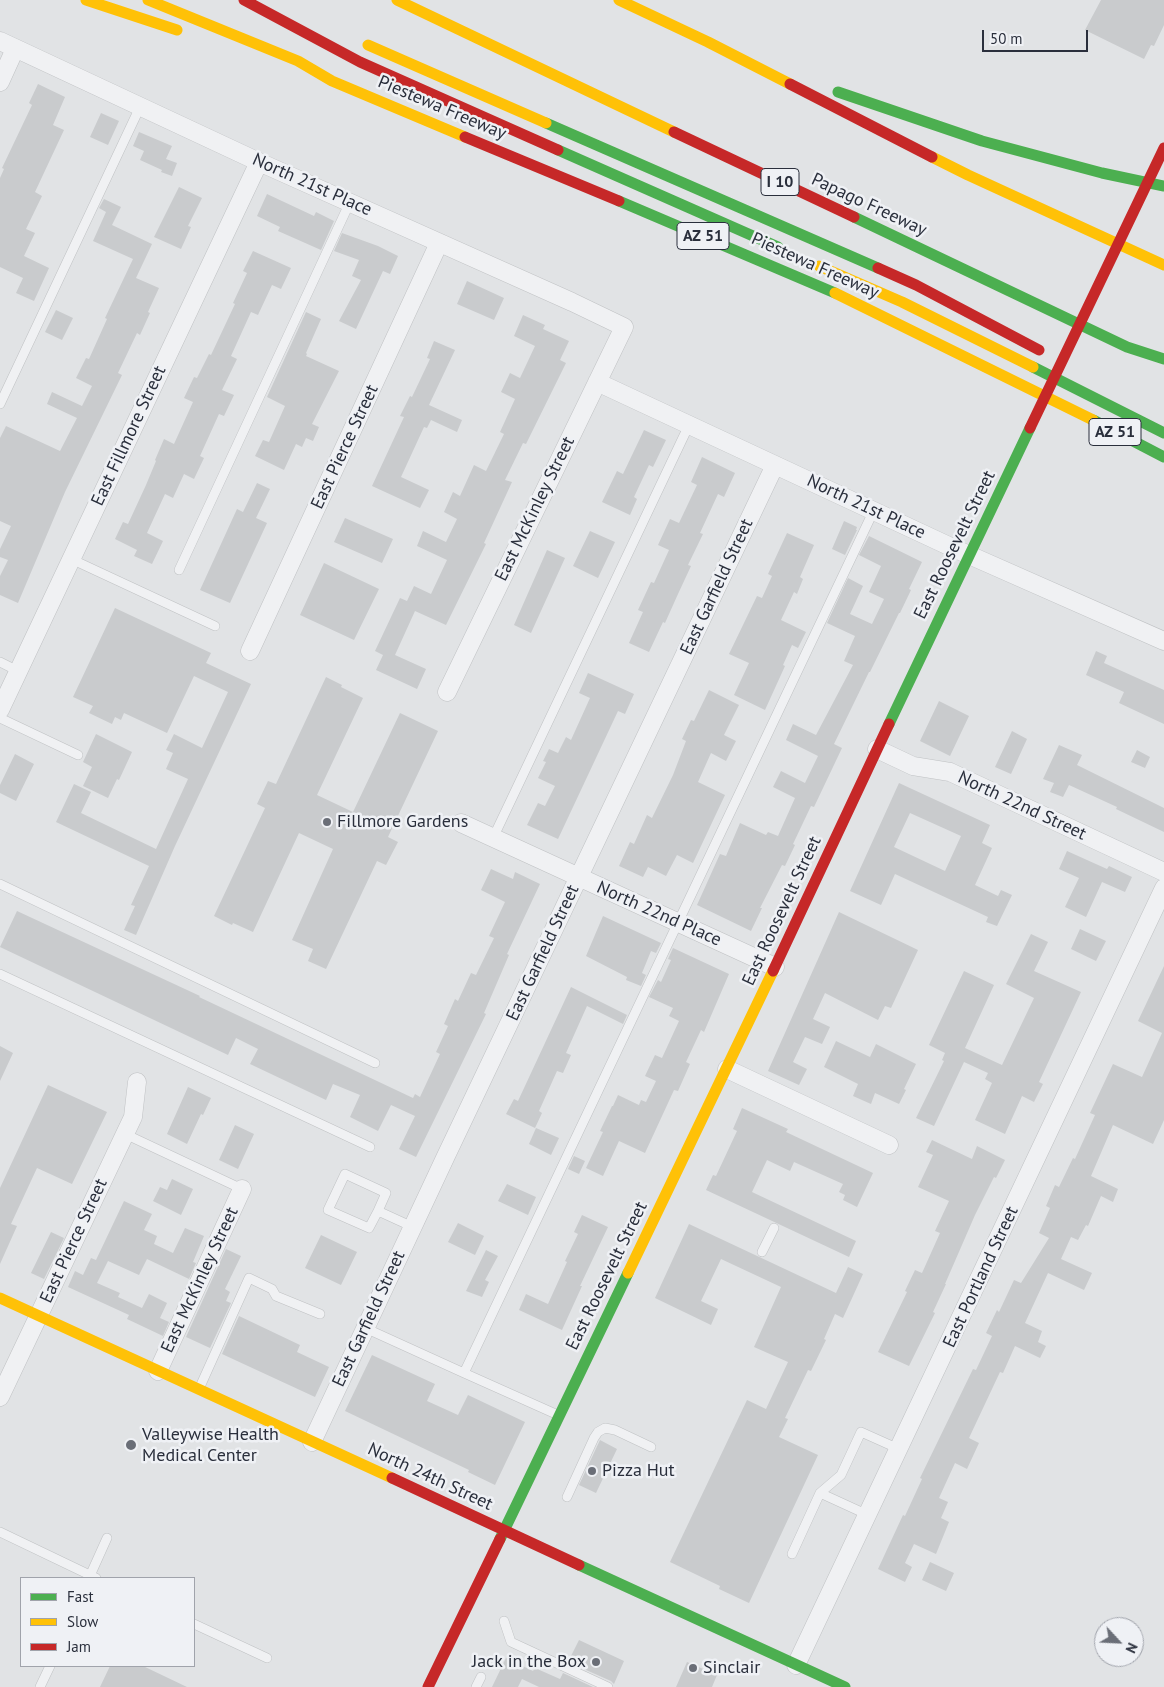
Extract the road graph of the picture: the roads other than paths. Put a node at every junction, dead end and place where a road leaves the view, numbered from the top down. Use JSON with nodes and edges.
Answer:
{"nodes":[{"id":1,"x":86,"y":0,"type":"edge"},
{"id":2,"x":148,"y":0,"type":"edge"},
{"id":3,"x":244,"y":0,"type":"edge"},
{"id":4,"x":397,"y":0,"type":"edge"},
{"id":5,"x":619,"y":0,"type":"edge"},
{"id":6,"x":384,"y":2,"type":"dead end"},
{"id":7,"x":418,"y":10,"type":"junction"},
{"id":8,"x":184,"y":32,"type":"dead end"},
{"id":9,"x":354,"y":39,"type":"dead end"},
{"id":10,"x":708,"y":42,"type":"junction"},
{"id":11,"x":8,"y":45,"type":"edge"},
{"id":12,"x":295,"y":72,"type":"dead end"},
{"id":13,"x":332,"y":81,"type":"junction"},
{"id":14,"x":809,"y":81,"type":"dead end"},
{"id":15,"x":0,"y":82,"type":"edge"},
{"id":16,"x":827,"y":88,"type":"dead end"},
{"id":17,"x":140,"y":107,"type":"junction"},
{"id":18,"x":1164,"y":148,"type":"edge"},
{"id":19,"x":259,"y":162,"type":"junction"},
{"id":20,"x":1164,"y":186,"type":"edge"},
{"id":21,"x":350,"y":202,"type":"junction"},
{"id":22,"x":439,"y":243,"type":"junction"},
{"id":23,"x":784,"y":250,"type":"dead end"},
{"id":24,"x":811,"y":262,"type":"dead end"},
{"id":25,"x":1164,"y":265,"type":"edge"},
{"id":26,"x":624,"y":327,"type":"joint"},
{"id":27,"x":1164,"y":359,"type":"edge"},
{"id":28,"x":1070,"y":366,"type":"dead end"},
{"id":29,"x":597,"y":382,"type":"junction"},
{"id":30,"x":0,"y":404,"type":"edge"},
{"id":31,"x":1066,"y":406,"type":"junction"},
{"id":32,"x":689,"y":425,"type":"junction"},
{"id":33,"x":1164,"y":433,"type":"edge"},
{"id":34,"x":1136,"y":455,"type":"dead end"},
{"id":35,"x":1164,"y":457,"type":"edge"},
{"id":36,"x":775,"y":465,"type":"junction"},
{"id":37,"x":874,"y":510,"type":"junction"},
{"id":38,"x":970,"y":554,"type":"junction"},
{"id":39,"x":71,"y":560,"type":"junction"},
{"id":40,"x":178,"y":570,"type":"dead end"},
{"id":41,"x":215,"y":626,"type":"dead end"},
{"id":42,"x":1164,"y":641,"type":"edge"},
{"id":43,"x":250,"y":651,"type":"dead end"},
{"id":44,"x":0,"y":662,"type":"edge"},
{"id":45,"x":18,"y":670,"type":"junction"},
{"id":46,"x":447,"y":692,"type":"dead end"},
{"id":47,"x":0,"y":710,"type":"edge"},
{"id":48,"x":0,"y":718,"type":"edge"},
{"id":49,"x":877,"y":749,"type":"junction"},
{"id":50,"x":78,"y":755,"type":"dead end"},
{"id":51,"x":461,"y":823,"type":"dead end"},
{"id":52,"x":494,"y":838,"type":"junction"},
{"id":53,"x":1164,"y":872,"type":"edge"},
{"id":54,"x":579,"y":878,"type":"junction"},
{"id":55,"x":0,"y":884,"type":"edge"},
{"id":56,"x":1164,"y":888,"type":"edge"},
{"id":57,"x":678,"y":923,"type":"junction"},
{"id":58,"x":775,"y":967,"type":"junction"},
{"id":59,"x":0,"y":974,"type":"edge"},
{"id":60,"x":374,"y":1063,"type":"dead end"},
{"id":61,"x":728,"y":1069,"type":"junction"},
{"id":62,"x":138,"y":1082,"type":"dead end"},
{"id":63,"x":125,"y":1134,"type":"junction"},
{"id":64,"x":889,"y":1145,"type":"dead end"},
{"id":65,"x":370,"y":1147,"type":"dead end"},
{"id":66,"x":242,"y":1189,"type":"joint"},
{"id":67,"x":378,"y":1211,"type":"junction"},
{"id":68,"x":413,"y":1227,"type":"junction"},
{"id":69,"x":774,"y":1228,"type":"dead end"},
{"id":70,"x":762,"y":1252,"type":"dead end"},
{"id":71,"x":0,"y":1298,"type":"edge"},
{"id":72,"x":320,"y":1314,"type":"dead end"},
{"id":73,"x":38,"y":1316,"type":"junction"},
{"id":74,"x":365,"y":1328,"type":"junction"},
{"id":75,"x":158,"y":1371,"type":"junction"},
{"id":76,"x":464,"y":1373,"type":"junction"},
{"id":77,"x":199,"y":1390,"type":"junction"},
{"id":78,"x":0,"y":1397,"type":"edge"},
{"id":79,"x":558,"y":1416,"type":"junction"},
{"id":80,"x":312,"y":1442,"type":"junction"},
{"id":81,"x":651,"y":1447,"type":"dead end"},
{"id":82,"x":899,"y":1449,"type":"junction"},
{"id":83,"x":820,"y":1493,"type":"junction"},
{"id":84,"x":567,"y":1497,"type":"dead end"},
{"id":85,"x":868,"y":1515,"type":"junction"},
{"id":86,"x":503,"y":1530,"type":"junction"},
{"id":87,"x":0,"y":1532,"type":"edge"},
{"id":88,"x":107,"y":1538,"type":"dead end"},
{"id":89,"x":792,"y":1554,"type":"dead end"},
{"id":90,"x":91,"y":1577,"type":"edge"},
{"id":91,"x":504,"y":1621,"type":"dead end"},
{"id":92,"x":195,"y":1624,"type":"edge"},
{"id":93,"x":267,"y":1658,"type":"dead end"},
{"id":94,"x":796,"y":1665,"type":"junction"},
{"id":95,"x":50,"y":1667,"type":"edge"},
{"id":96,"x":480,"y":1677,"type":"dead end"},
{"id":97,"x":838,"y":1686,"type":"edge"},
{"id":98,"x":40,"y":1687,"type":"edge"},
{"id":99,"x":428,"y":1687,"type":"edge"},
{"id":100,"x":476,"y":1687,"type":"edge"},
{"id":101,"x":608,"y":1687,"type":"edge"}],
"edges":[{"from":1,"to":8,"type":"main road"},
{"from":2,"to":13,"type":"main road"},
{"from":3,"to":23,"type":"main road"},
{"from":4,"to":7,"type":"main road","name":"Papago Freeway","number":"I 10"},
{"from":5,"to":10,"type":"main road"},
{"from":6,"to":7,"type":"main road"},
{"from":7,"to":27,"type":"main road","name":"Papago Freeway","number":"I 10"},
{"from":9,"to":28,"type":"main road"},
{"from":10,"to":14,"type":"main road"},
{"from":10,"to":25,"type":"main road"},
{"from":11,"to":15,"type":"street"},
{"from":11,"to":17,"type":"street","name":"North 21st Place"},
{"from":12,"to":13,"type":"main road"},
{"from":13,"to":31,"type":"main road","name":"Piestewa Freeway","number":"AZ 51"},
{"from":16,"to":20,"type":"main road"},
{"from":17,"to":19,"type":"street","name":"North 21st Place"},
{"from":17,"to":30,"type":"lane"},
{"from":18,"to":38,"type":"main road","name":"East Roosevelt Street","bridge":true},
{"from":19,"to":21,"type":"street","name":"North 21st Place"},
{"from":19,"to":39,"type":"street","name":"East Fillmore Street"},
{"from":21,"to":22,"type":"street","name":"North 21st Place"},
{"from":21,"to":40,"type":"lane"},
{"from":22,"to":26,"type":"street","name":"North 21st Place"},
{"from":22,"to":43,"type":"street","name":"East Pierce Street"},
{"from":24,"to":33,"type":"main road"},
{"from":26,"to":29,"type":"street","name":"East McKinley Street"},
{"from":29,"to":32,"type":"street","name":"North 21st Place"},
{"from":29,"to":46,"type":"street","name":"East McKinley Street"},
{"from":31,"to":34,"type":"main road"},
{"from":31,"to":35,"type":"main road","name":"Piestewa Freeway","number":"AZ 51"},
{"from":32,"to":36,"type":"street","name":"North 21st Place"},
{"from":32,"to":52,"type":"lane"},
{"from":36,"to":37,"type":"street","name":"North 21st Place"},
{"from":36,"to":54,"type":"street","name":"East Garfield Street"},
{"from":37,"to":38,"type":"street","name":"North 21st Place"},
{"from":37,"to":57,"type":"lane"},
{"from":38,"to":42,"type":"street","name":"North 21st Place"},
{"from":38,"to":49,"type":"main road","name":"East Roosevelt Street"},
{"from":39,"to":41,"type":"lane"},
{"from":39,"to":45,"type":"street","name":"East Fillmore Street"},
{"from":44,"to":45,"type":"lane"},
{"from":45,"to":47,"type":"street","name":"East Fillmore Street"},
{"from":48,"to":50,"type":"lane"},
{"from":49,"to":53,"type":"street","name":"North 22nd Street"},
{"from":49,"to":58,"type":"main road","name":"East Roosevelt Street"},
{"from":51,"to":52,"type":"street","name":"North 22nd Place"},
{"from":52,"to":54,"type":"street","name":"North 22nd Place"},
{"from":54,"to":57,"type":"street","name":"North 22nd Place"},
{"from":54,"to":68,"type":"street","name":"East Garfield Street"},
{"from":55,"to":60,"type":"lane"},
{"from":56,"to":82,"type":"street","name":"East Portland Street"},
{"from":57,"to":58,"type":"street","name":"North 22nd Place"},
{"from":57,"to":76,"type":"lane"},
{"from":58,"to":61,"type":"main road","name":"East Roosevelt Street"},
{"from":59,"to":65,"type":"lane"},
{"from":61,"to":64,"type":"street"},
{"from":61,"to":79,"type":"main road","name":"East Roosevelt Street"},
{"from":62,"to":63,"type":"street","name":"East Pierce Street"},
{"from":63,"to":66,"type":"lane"},
{"from":63,"to":73,"type":"street","name":"East Pierce Street"},
{"from":66,"to":75,"type":"street","name":"East McKinley Street"},
{"from":67,"to":67,"type":"lane"},
{"from":67,"to":68,"type":"lane"},
{"from":68,"to":74,"type":"street","name":"East Garfield Street"},
{"from":69,"to":70,"type":"lane"},
{"from":71,"to":73,"type":"main road","name":"North 24th Street"},
{"from":72,"to":77,"type":"lane"},
{"from":73,"to":75,"type":"main road","name":"North 24th Street"},
{"from":73,"to":78,"type":"street","name":"East Pierce Street"},
{"from":74,"to":76,"type":"lane"},
{"from":74,"to":80,"type":"street","name":"East Garfield Street"},
{"from":75,"to":77,"type":"main road","name":"North 24th Street"},
{"from":76,"to":79,"type":"lane"},
{"from":77,"to":80,"type":"main road","name":"North 24th Street"},
{"from":79,"to":86,"type":"main road","name":"East Roosevelt Street"},
{"from":80,"to":86,"type":"main road","name":"North 24th Street"},
{"from":81,"to":84,"type":"lane"},
{"from":82,"to":83,"type":"lane"},
{"from":82,"to":85,"type":"street","name":"East Portland Street"},
{"from":83,"to":85,"type":"lane"},
{"from":83,"to":89,"type":"lane"},
{"from":85,"to":94,"type":"street","name":"East Portland Street"},
{"from":86,"to":94,"type":"main road","name":"North 24th Street"},
{"from":86,"to":99,"type":"main road","name":"East Roosevelt Street"},
{"from":87,"to":90,"type":"lane"},
{"from":88,"to":90,"type":"lane"},
{"from":91,"to":101,"type":"lane"},
{"from":92,"to":93,"type":"lane"},
{"from":94,"to":97,"type":"main road","name":"North 24th Street"},
{"from":95,"to":98,"type":"lane"},
{"from":96,"to":100,"type":"lane"}]}
